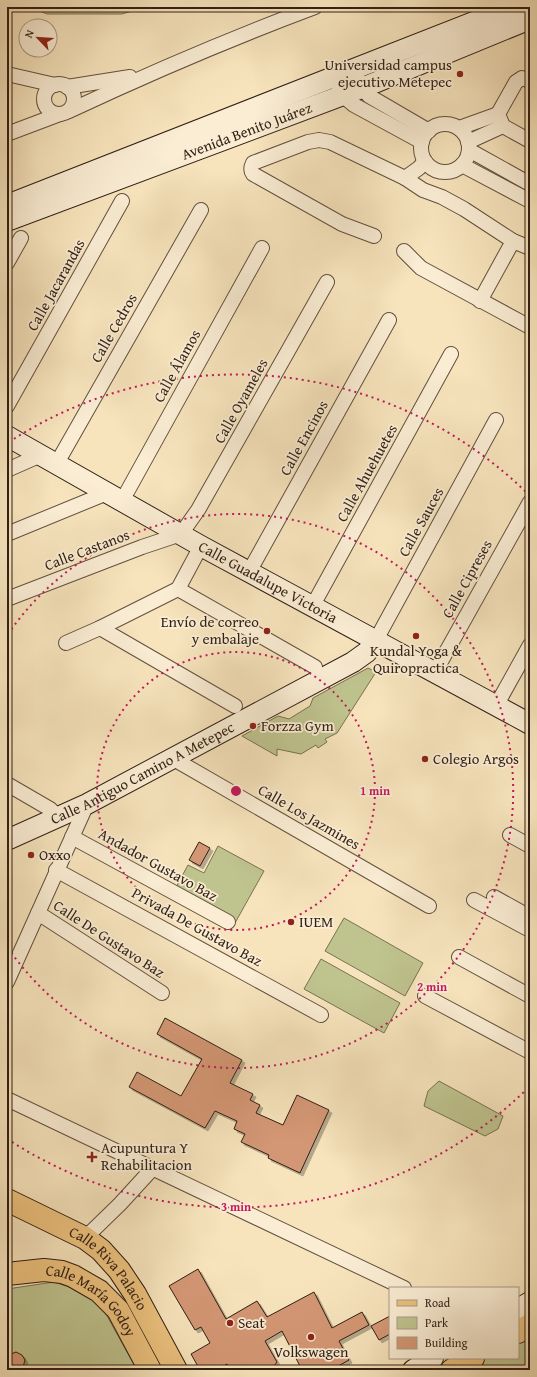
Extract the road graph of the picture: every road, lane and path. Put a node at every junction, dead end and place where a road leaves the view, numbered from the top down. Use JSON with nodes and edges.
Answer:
{"nodes":[{"id":1,"x":284,"y":7,"type":"edge"},
{"id":2,"x":315,"y":7,"type":"edge"},
{"id":3,"x":512,"y":7,"type":"edge"},
{"id":4,"x":530,"y":19,"type":"edge"},
{"id":5,"x":276,"y":22,"type":"junction"},
{"id":6,"x":354,"y":70,"type":"junction"},
{"id":7,"x":8,"y":75,"type":"edge"},
{"id":8,"x":147,"y":75,"type":"junction"},
{"id":9,"x":530,"y":81,"type":"edge"},
{"id":10,"x":61,"y":86,"type":"junction"},
{"id":11,"x":338,"y":86,"type":"junction"},
{"id":12,"x":362,"y":88,"type":"junction"},
{"id":13,"x":45,"y":100,"type":"junction"},
{"id":14,"x":64,"y":112,"type":"junction"},
{"id":15,"x":500,"y":120,"type":"junction"},
{"id":16,"x":459,"y":128,"type":"junction"},
{"id":17,"x":425,"y":136,"type":"junction"},
{"id":18,"x":530,"y":140,"type":"edge"},
{"id":19,"x":469,"y":146,"type":"junction"},
{"id":20,"x":425,"y":161,"type":"junction"},
{"id":21,"x":462,"y":165,"type":"junction"},
{"id":22,"x":442,"y":172,"type":"junction"},
{"id":23,"x":406,"y":178,"type":"junction"},
{"id":24,"x":530,"y":184,"type":"edge"},
{"id":25,"x":442,"y":197,"type":"junction"},
{"id":26,"x":122,"y":201,"type":"dead end"},
{"id":27,"x":530,"y":202,"type":"edge"},
{"id":28,"x":7,"y":205,"type":"edge"},
{"id":29,"x":201,"y":210,"type":"dead end"},
{"id":30,"x":7,"y":221,"type":"edge"},
{"id":31,"x":374,"y":236,"type":"dead end"},
{"id":32,"x":21,"y":238,"type":"dead end"},
{"id":33,"x":513,"y":241,"type":"junction"},
{"id":34,"x":262,"y":248,"type":"dead end"},
{"id":35,"x":530,"y":248,"type":"edge"},
{"id":36,"x":404,"y":251,"type":"dead end"},
{"id":37,"x":7,"y":263,"type":"edge"},
{"id":38,"x":327,"y":282,"type":"dead end"},
{"id":39,"x":480,"y":301,"type":"junction"},
{"id":40,"x":389,"y":320,"type":"dead end"},
{"id":41,"x":530,"y":327,"type":"edge"},
{"id":42,"x":451,"y":354,"type":"dead end"},
{"id":43,"x":7,"y":406,"type":"edge"},
{"id":44,"x":496,"y":420,"type":"dead end"},
{"id":45,"x":7,"y":436,"type":"edge"},
{"id":46,"x":49,"y":459,"type":"junction"},
{"id":47,"x":7,"y":470,"type":"edge"},
{"id":48,"x":115,"y":497,"type":"junction"},
{"id":49,"x":530,"y":502,"type":"edge"},
{"id":50,"x":7,"y":534,"type":"edge"},
{"id":51,"x":181,"y":534,"type":"junction"},
{"id":52,"x":201,"y":546,"type":"junction"},
{"id":53,"x":249,"y":572,"type":"junction"},
{"id":54,"x":178,"y":589,"type":"junction"},
{"id":55,"x":7,"y":599,"type":"edge"},
{"id":56,"x":312,"y":607,"type":"junction"},
{"id":57,"x":100,"y":628,"type":"junction"},
{"id":58,"x":376,"y":640,"type":"junction"},
{"id":59,"x":66,"y":643,"type":"dead end"},
{"id":60,"x":530,"y":645,"type":"edge"},
{"id":61,"x":315,"y":667,"type":"dead end"},
{"id":62,"x":435,"y":672,"type":"junction"},
{"id":63,"x":235,"y":706,"type":"dead end"},
{"id":64,"x":496,"y":706,"type":"junction"},
{"id":65,"x":530,"y":724,"type":"edge"},
{"id":66,"x":172,"y":758,"type":"junction"},
{"id":67,"x":7,"y":784,"type":"edge"},
{"id":68,"x":87,"y":804,"type":"junction"},
{"id":69,"x":58,"y":817,"type":"junction"},
{"id":70,"x":510,"y":835,"type":"dead end"},
{"id":71,"x":72,"y":837,"type":"junction"},
{"id":72,"x":8,"y":839,"type":"edge"},
{"id":73,"x":530,"y":846,"type":"edge"},
{"id":74,"x":56,"y":870,"type":"junction"},
{"id":75,"x":494,"y":897,"type":"dead end"},
{"id":76,"x":474,"y":900,"type":"dead end"},
{"id":77,"x":429,"y":906,"type":"dead end"},
{"id":78,"x":38,"y":913,"type":"junction"},
{"id":79,"x":530,"y":917,"type":"edge"},
{"id":80,"x":228,"y":922,"type":"dead end"},
{"id":81,"x":530,"y":930,"type":"edge"},
{"id":82,"x":459,"y":957,"type":"dead end"},
{"id":83,"x":7,"y":982,"type":"edge"},
{"id":84,"x":162,"y":993,"type":"dead end"},
{"id":85,"x":426,"y":996,"type":"dead end"},
{"id":86,"x":530,"y":996,"type":"edge"},
{"id":87,"x":321,"y":1015,"type":"dead end"},
{"id":88,"x":530,"y":1052,"type":"edge"},
{"id":89,"x":7,"y":1099,"type":"edge"},
{"id":90,"x":153,"y":1168,"type":"junction"},
{"id":91,"x":7,"y":1200,"type":"edge"},
{"id":92,"x":85,"y":1238,"type":"junction"},
{"id":93,"x":7,"y":1274,"type":"edge"},
{"id":94,"x":402,"y":1287,"type":"edge"},
{"id":95,"x":530,"y":1302,"type":"edge"},
{"id":96,"x":519,"y":1308,"type":"edge"},
{"id":97,"x":530,"y":1325,"type":"edge"},
{"id":98,"x":519,"y":1331,"type":"edge"},
{"id":99,"x":431,"y":1359,"type":"edge"},
{"id":100,"x":471,"y":1359,"type":"edge"},
{"id":101,"x":150,"y":1370,"type":"edge"},
{"id":102,"x":176,"y":1370,"type":"edge"},
{"id":103,"x":413,"y":1370,"type":"edge"},
{"id":104,"x":452,"y":1370,"type":"edge"}],
"edges":[{"from":1,"to":5,"type":"street"},
{"from":2,"to":5,"type":"street"},
{"from":3,"to":6,"type":"main road","name":"Avenida Benito Juárez"},
{"from":4,"to":12,"type":"main road","name":"Avenida Benito Juárez"},
{"from":5,"to":8,"type":"street"},
{"from":6,"to":11,"type":"main road","name":"Avenida Benito Juárez"},
{"from":6,"to":12,"type":"street"},
{"from":7,"to":10,"type":"street"},
{"from":7,"to":13,"type":"street"},
{"from":8,"to":10,"type":"street"},
{"from":8,"to":14,"type":"street"},
{"from":9,"to":15,"type":"street"},
{"from":10,"to":13,"type":"street"},
{"from":10,"to":14,"type":"street"},
{"from":11,"to":12,"type":"main road","name":"Avenida Benito Juárez"},
{"from":11,"to":17,"type":"street"},
{"from":11,"to":28,"type":"main road","name":"Avenida Benito Juárez"},
{"from":11,"to":30,"type":"main road","name":"Avenida Benito Juárez"},
{"from":12,"to":17,"type":"street"},
{"from":13,"to":14,"type":"street"},
{"from":13,"to":14,"type":"street"},
{"from":15,"to":16,"type":"street"},
{"from":15,"to":18,"type":"street"},
{"from":15,"to":19,"type":"street"},
{"from":16,"to":17,"type":"street"},
{"from":16,"to":19,"type":"street"},
{"from":17,"to":20,"type":"street"},
{"from":19,"to":21,"type":"street"},
{"from":19,"to":24,"type":"street"},
{"from":20,"to":22,"type":"street"},
{"from":20,"to":23,"type":"street"},
{"from":21,"to":22,"type":"street"},
{"from":21,"to":27,"type":"street"},
{"from":22,"to":25,"type":"street"},
{"from":23,"to":25,"type":"street"},
{"from":23,"to":31,"type":"street"},
{"from":25,"to":33,"type":"street"},
{"from":26,"to":43,"type":"street","name":"Calle Jacarandas"},
{"from":29,"to":46,"type":"street","name":"Calle Cedros"},
{"from":32,"to":37,"type":"street"},
{"from":33,"to":35,"type":"street"},
{"from":33,"to":39,"type":"street"},
{"from":34,"to":48,"type":"street","name":"Calle Álamos"},
{"from":36,"to":39,"type":"street"},
{"from":38,"to":51,"type":"street","name":"Calle Oyameles"},
{"from":39,"to":41,"type":"street"},
{"from":40,"to":53,"type":"street","name":"Calle Encinos"},
{"from":42,"to":56,"type":"street","name":"Calle Ahuehuetes"},
{"from":44,"to":58,"type":"street","name":"Calle Sauces"},
{"from":45,"to":46,"type":"main road","name":"Calle Guadalupe Victoria"},
{"from":46,"to":47,"type":"street"},
{"from":46,"to":48,"type":"main road","name":"Calle Guadalupe Victoria"},
{"from":48,"to":50,"type":"street"},
{"from":48,"to":51,"type":"main road","name":"Calle Guadalupe Victoria"},
{"from":49,"to":62,"type":"street","name":"Calle Cipreses"},
{"from":51,"to":52,"type":"main road","name":"Calle Guadalupe Victoria"},
{"from":51,"to":55,"type":"street","name":"Calle Castanos"},
{"from":52,"to":53,"type":"main road","name":"Calle Guadalupe Victoria"},
{"from":52,"to":54,"type":"street"},
{"from":53,"to":56,"type":"main road","name":"Calle Guadalupe Victoria"},
{"from":54,"to":57,"type":"street"},
{"from":54,"to":61,"type":"street"},
{"from":56,"to":58,"type":"main road","name":"Calle Guadalupe Victoria"},
{"from":57,"to":59,"type":"street"},
{"from":57,"to":63,"type":"street"},
{"from":58,"to":62,"type":"main road","name":"Calle Guadalupe Victoria"},
{"from":58,"to":66,"type":"main road","name":"Calle Antiguo Camino A Metepec"},
{"from":60,"to":64,"type":"street"},
{"from":62,"to":64,"type":"main road","name":"Calle Guadalupe Victoria"},
{"from":64,"to":65,"type":"main road","name":"Calle Guadalupe Victoria"},
{"from":66,"to":68,"type":"main road","name":"Calle Antiguo Camino A Metepec"},
{"from":66,"to":77,"type":"street","name":"Calle Los Jazmines"},
{"from":67,"to":69,"type":"street"},
{"from":68,"to":69,"type":"main road","name":"Calle Antiguo Camino A Metepec"},
{"from":68,"to":71,"type":"street"},
{"from":69,"to":72,"type":"main road","name":"Calle Antiguo Camino A Metepec"},
{"from":70,"to":73,"type":"street"},
{"from":71,"to":74,"type":"street"},
{"from":71,"to":80,"type":"street","name":"Andador Gustavo Baz"},
{"from":74,"to":78,"type":"street"},
{"from":74,"to":87,"type":"street","name":"Privada De Gustavo Baz"},
{"from":75,"to":79,"type":"street"},
{"from":76,"to":81,"type":"street"},
{"from":78,"to":83,"type":"street"},
{"from":78,"to":84,"type":"street","name":"Calle De Gustavo Baz"},
{"from":82,"to":86,"type":"street"},
{"from":85,"to":88,"type":"street"},
{"from":89,"to":90,"type":"street"},
{"from":90,"to":92,"type":"street"},
{"from":90,"to":94,"type":"street"},
{"from":91,"to":92,"type":"main road","name":"Calle Riva Palacio"},
{"from":92,"to":102,"type":"main road","name":"Calle Riva Palacio"},
{"from":93,"to":101,"type":"main road","name":"Calle María Godoy"},
{"from":95,"to":96,"type":"main road"},
{"from":97,"to":98,"type":"main road"},
{"from":99,"to":103,"type":"main road"},
{"from":100,"to":104,"type":"main road"}]}
